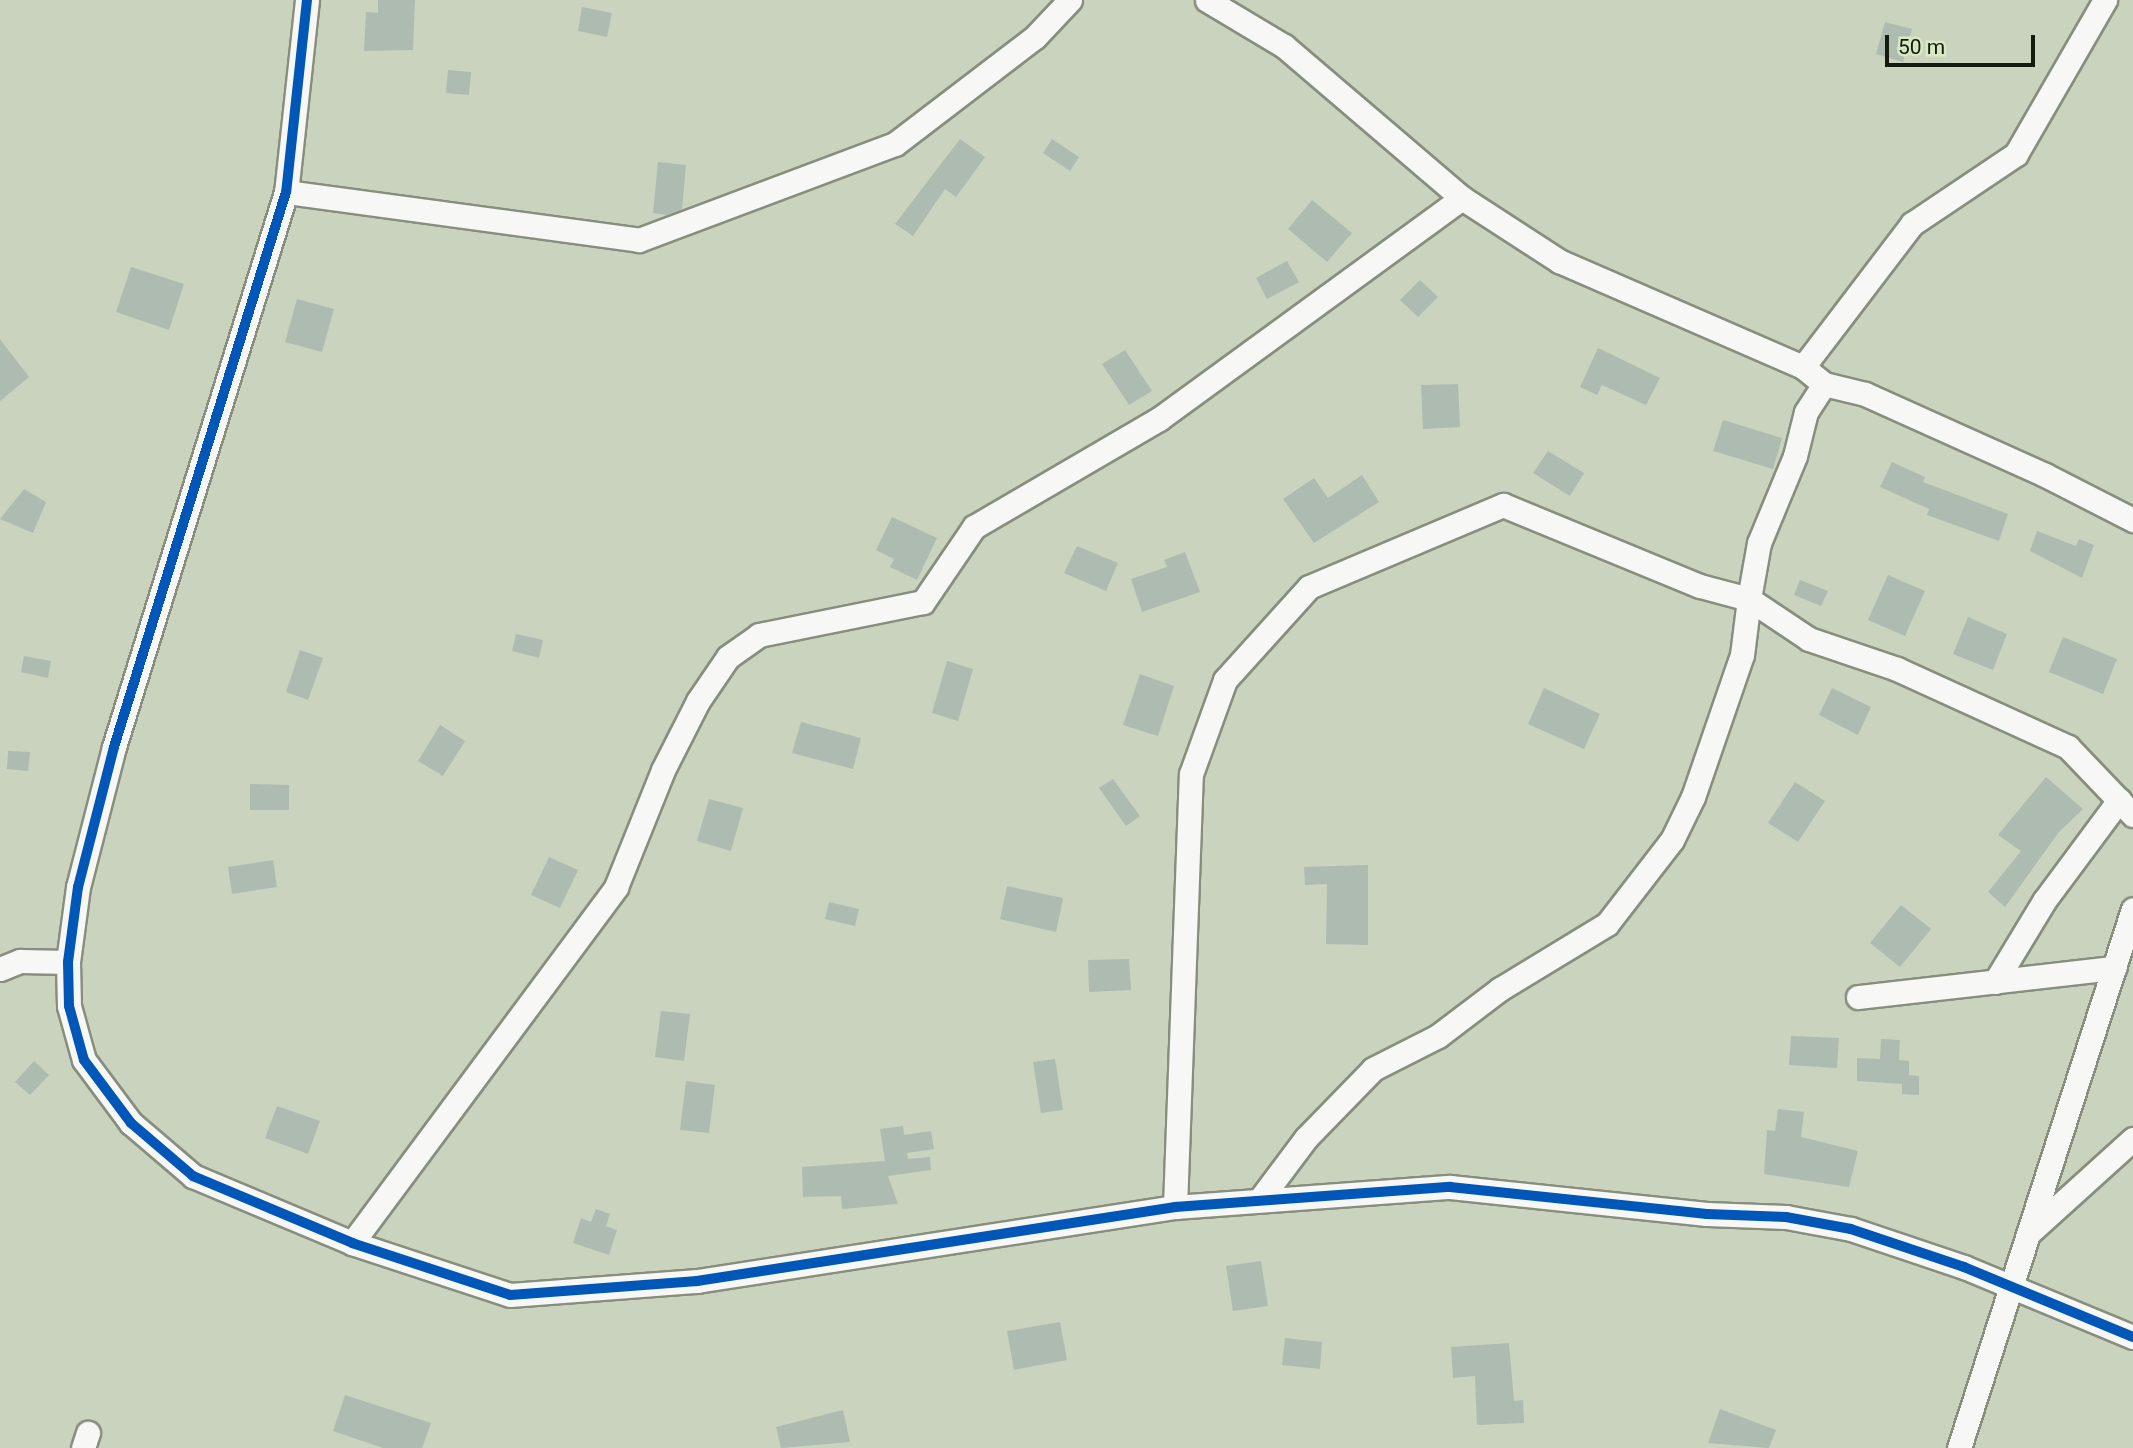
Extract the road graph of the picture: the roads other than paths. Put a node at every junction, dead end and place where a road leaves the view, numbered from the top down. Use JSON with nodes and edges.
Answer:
{"nodes":[{"id":1,"x":307,"y":0,"type":"edge"},
{"id":2,"x":1070,"y":0,"type":"edge"},
{"id":3,"x":1207,"y":0,"type":"edge"},
{"id":4,"x":2105,"y":0,"type":"edge"},
{"id":5,"x":286,"y":192,"type":"junction"},
{"id":6,"x":1462,"y":198,"type":"junction"},
{"id":7,"x":1803,"y":367,"type":"junction"},
{"id":8,"x":1824,"y":384,"type":"junction"},
{"id":9,"x":2133,"y":520,"type":"edge"},
{"id":10,"x":1749,"y":599,"type":"junction"},
{"id":11,"x":2126,"y":807,"type":"edge"},
{"id":12,"x":2133,"y":909,"type":"edge"},
{"id":13,"x":68,"y":962,"type":"junction"},
{"id":14,"x":2114,"y":968,"type":"junction"},
{"id":15,"x":0,"y":969,"type":"edge"},
{"id":16,"x":1995,"y":982,"type":"junction"},
{"id":17,"x":1858,"y":997,"type":"dead end"},
{"id":18,"x":2133,"y":1139,"type":"edge"},
{"id":19,"x":1261,"y":1198,"type":"junction"},
{"id":20,"x":1175,"y":1207,"type":"junction"},
{"id":21,"x":2028,"y":1234,"type":"junction"},
{"id":22,"x":352,"y":1243,"type":"junction"},
{"id":23,"x":2010,"y":1288,"type":"junction"},
{"id":24,"x":2133,"y":1337,"type":"edge"},
{"id":25,"x":1959,"y":1448,"type":"edge"}],
"edges":[{"from":1,"to":5,"type":"street"},
{"from":2,"to":5,"type":"street"},
{"from":3,"to":6,"type":"street"},
{"from":4,"to":7,"type":"street"},
{"from":5,"to":13,"type":"street"},
{"from":6,"to":7,"type":"street"},
{"from":6,"to":22,"type":"street"},
{"from":7,"to":8,"type":"street"},
{"from":8,"to":9,"type":"street"},
{"from":8,"to":10,"type":"street"},
{"from":10,"to":11,"type":"street"},
{"from":10,"to":19,"type":"street"},
{"from":10,"to":20,"type":"street"},
{"from":11,"to":16,"type":"street"},
{"from":12,"to":14,"type":"street"},
{"from":13,"to":15,"type":"street"},
{"from":13,"to":22,"type":"street"},
{"from":14,"to":16,"type":"street"},
{"from":14,"to":21,"type":"street"},
{"from":16,"to":17,"type":"street"},
{"from":18,"to":21,"type":"street"},
{"from":19,"to":20,"type":"street"},
{"from":19,"to":23,"type":"street"},
{"from":20,"to":22,"type":"street"},
{"from":21,"to":23,"type":"street"},
{"from":23,"to":24,"type":"street"},
{"from":23,"to":25,"type":"street"}]}
